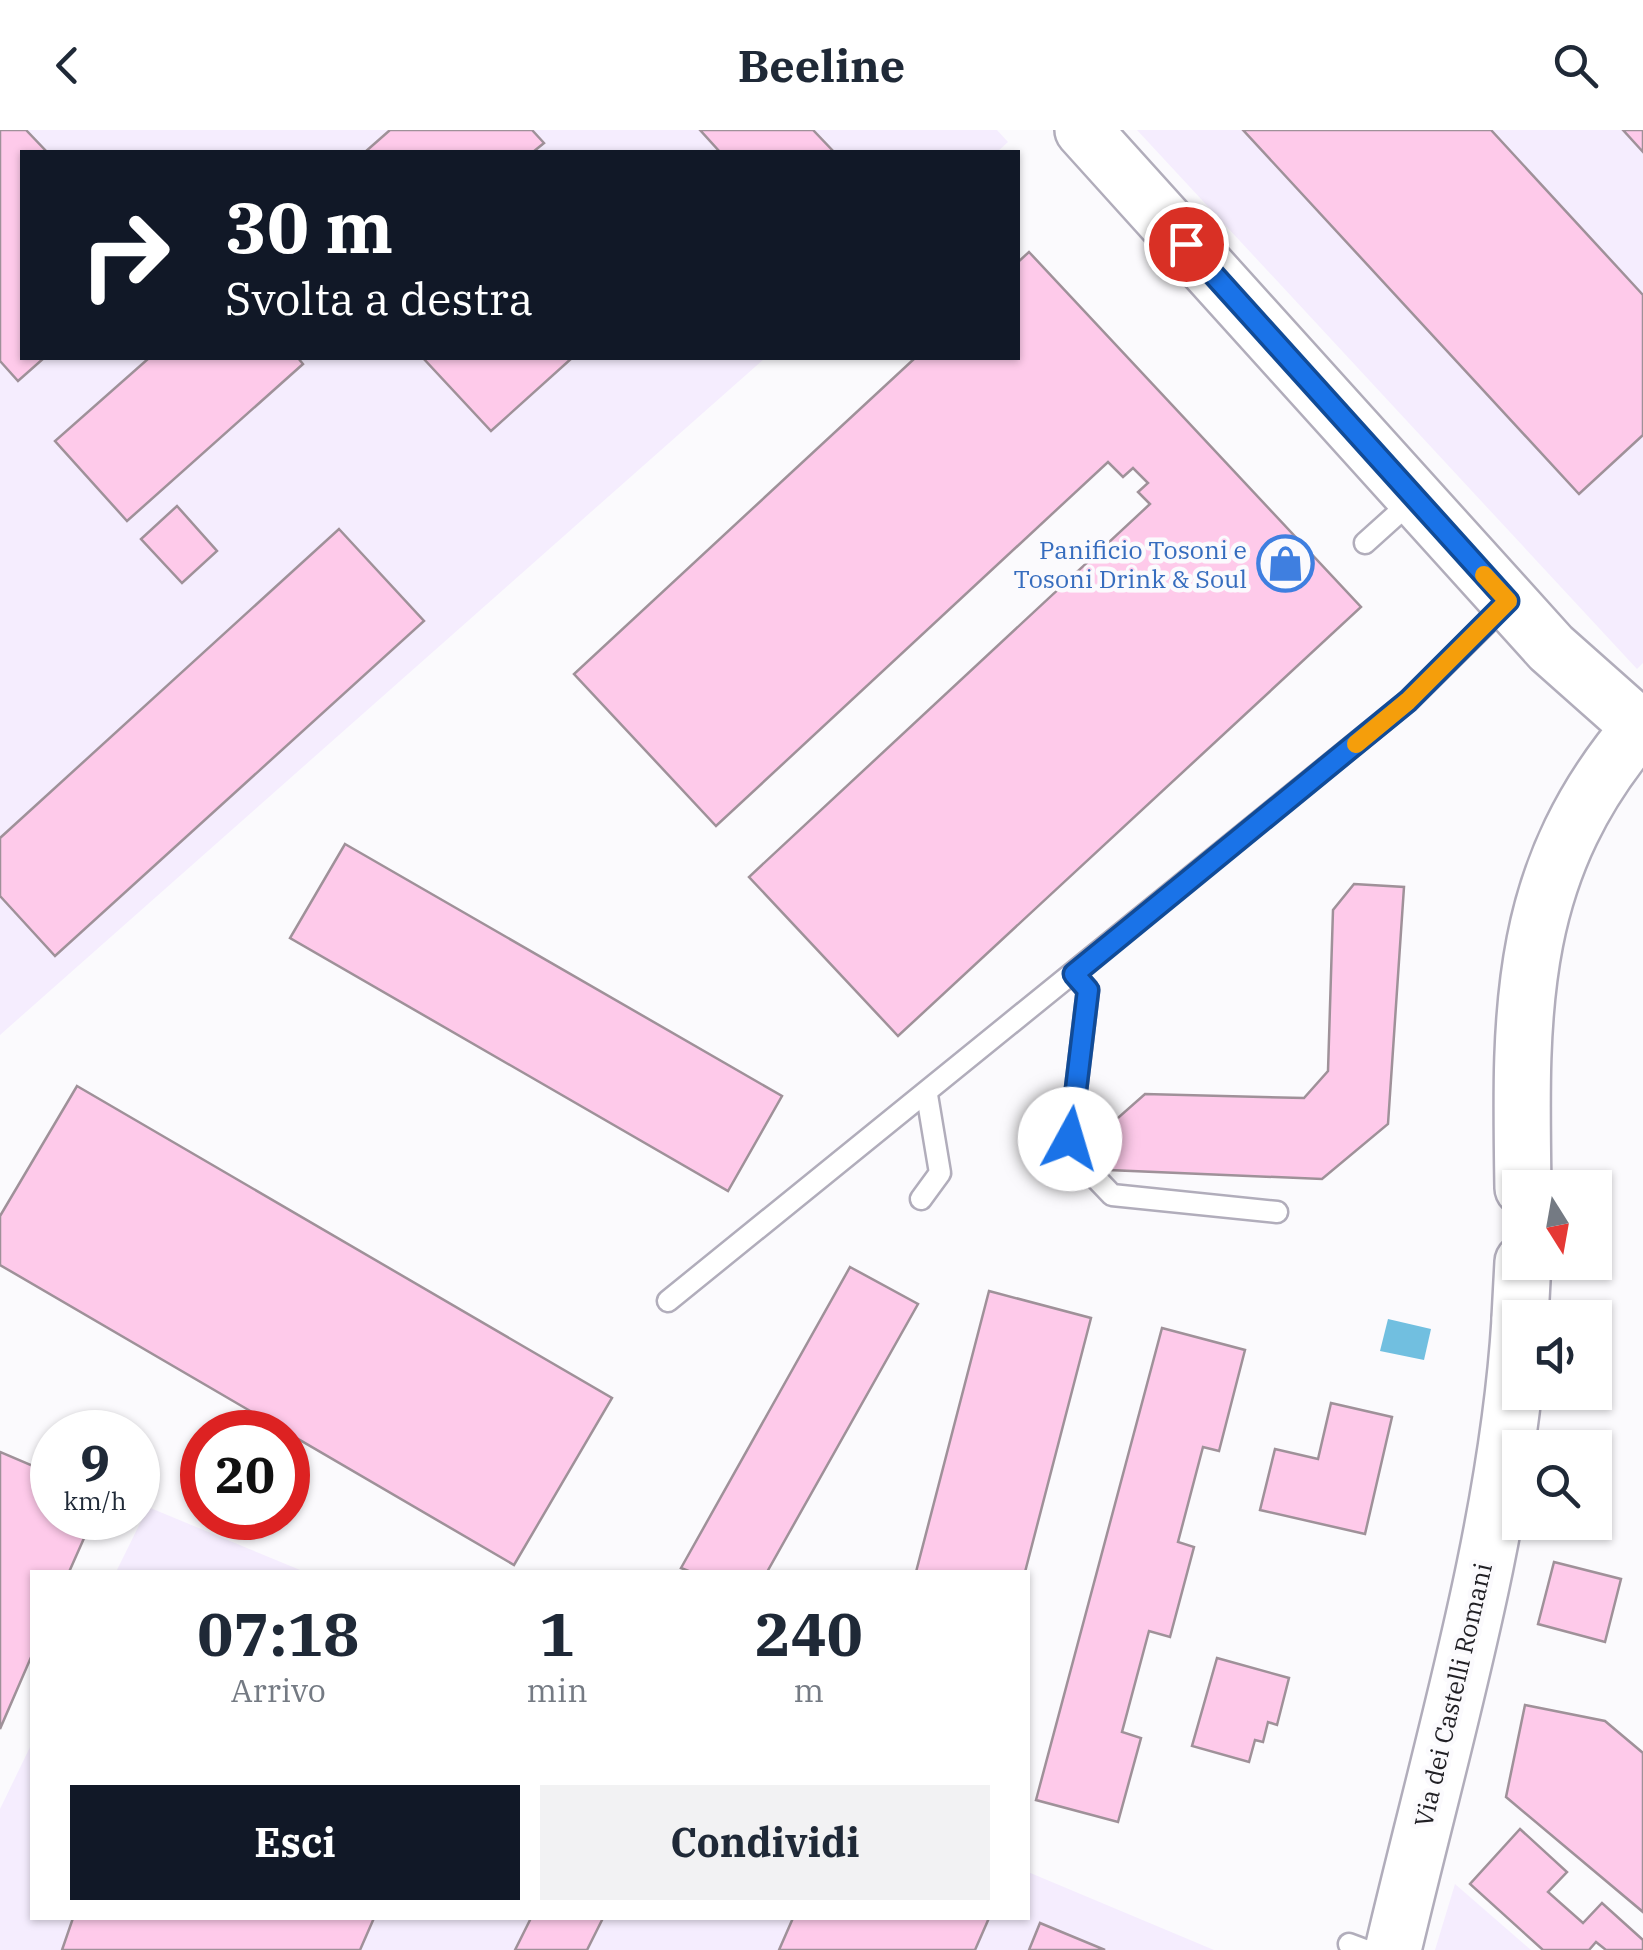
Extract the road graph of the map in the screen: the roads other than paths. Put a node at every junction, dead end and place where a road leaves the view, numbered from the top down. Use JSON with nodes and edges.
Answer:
{"nodes":[{"id":1,"x":1093,"y":153,"type":"edge"},
{"id":2,"x":1415,"y":498,"type":"junction"},
{"id":3,"x":1365,"y":544,"type":"dead end"},
{"id":4,"x":1508,"y":601,"type":"junction"},
{"id":5,"x":1642,"y":726,"type":"edge"},
{"id":6,"x":1074,"y":974,"type":"junction"},
{"id":7,"x":927,"y":1095,"type":"junction"},
{"id":8,"x":1523,"y":1170,"type":"edge"},
{"id":9,"x":921,"y":1199,"type":"dead end"},
{"id":10,"x":1277,"y":1212,"type":"dead end"},
{"id":11,"x":668,"y":1301,"type":"dead end"},
{"id":12,"x":1510,"y":1410,"type":"edge"},
{"id":13,"x":1369,"y":1948,"type":"edge"}],
"edges":[{"from":1,"to":2,"type":"main road"},
{"from":2,"to":3,"type":"lane"},
{"from":2,"to":4,"type":"main road"},
{"from":4,"to":5,"type":"main road"},
{"from":4,"to":6,"type":"lane"},
{"from":5,"to":8,"type":"main road"},
{"from":6,"to":7,"type":"lane"},
{"from":6,"to":10,"type":"lane"},
{"from":7,"to":9,"type":"lane"},
{"from":7,"to":11,"type":"lane"},
{"from":12,"to":13,"type":"main road","name":"Via dei Castelli Romani"}]}
